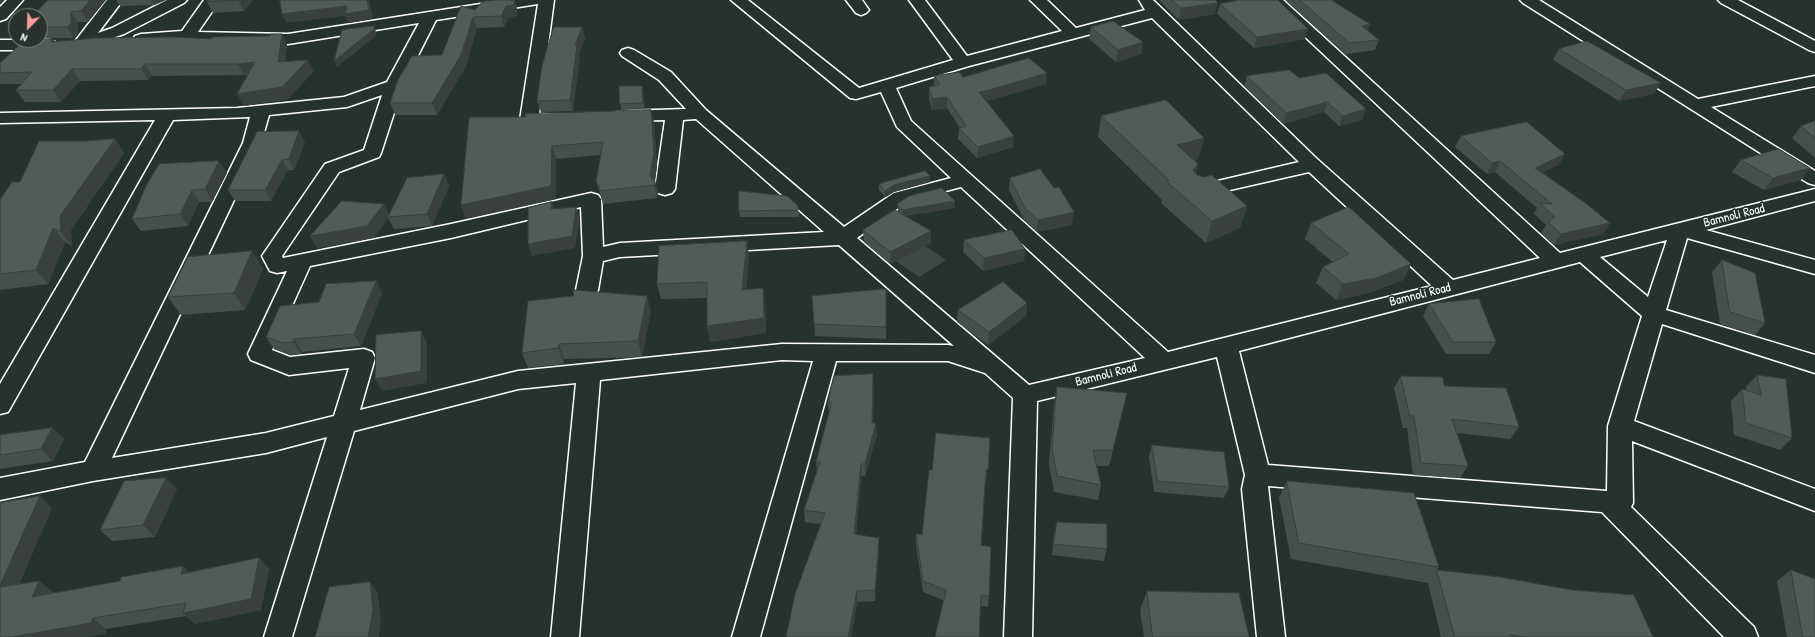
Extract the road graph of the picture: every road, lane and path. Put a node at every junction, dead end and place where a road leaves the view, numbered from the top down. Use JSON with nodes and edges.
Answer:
{"nodes":[{"id":1,"x":16,"y":0,"type":"edge"},
{"id":2,"x":114,"y":0,"type":"edge"},
{"id":3,"x":179,"y":0,"type":"edge"},
{"id":4,"x":212,"y":0,"type":"edge"},
{"id":5,"x":535,"y":0,"type":"edge"},
{"id":6,"x":546,"y":0,"type":"edge"},
{"id":7,"x":739,"y":0,"type":"edge"},
{"id":8,"x":917,"y":0,"type":"edge"},
{"id":9,"x":1038,"y":0,"type":"edge"},
{"id":10,"x":1274,"y":0,"type":"edge"},
{"id":11,"x":1528,"y":0,"type":"edge"},
{"id":12,"x":1726,"y":0,"type":"edge"},
{"id":13,"x":1150,"y":6,"type":"edge"},
{"id":14,"x":0,"y":16,"type":"edge"},
{"id":15,"x":430,"y":17,"type":"junction"},
{"id":16,"x":1073,"y":33,"type":"junction"},
{"id":17,"x":187,"y":36,"type":"junction"},
{"id":18,"x":81,"y":44,"type":"junction"},
{"id":19,"x":0,"y":45,"type":"edge"},
{"id":20,"x":1815,"y":47,"type":"edge"},
{"id":21,"x":628,"y":53,"type":"dead end"},
{"id":22,"x":963,"y":62,"type":"junction"},
{"id":23,"x":1815,"y":81,"type":"edge"},
{"id":24,"x":394,"y":85,"type":"junction"},
{"id":25,"x":886,"y":85,"type":"junction"},
{"id":26,"x":1698,"y":104,"type":"junction"},
{"id":27,"x":261,"y":111,"type":"junction"},
{"id":28,"x":700,"y":114,"type":"junction"},
{"id":29,"x":166,"y":115,"type":"junction"},
{"id":30,"x":675,"y":115,"type":"junction"},
{"id":31,"x":606,"y":117,"type":"edge"},
{"id":32,"x":0,"y":118,"type":"edge"},
{"id":33,"x":567,"y":118,"type":"edge"},
{"id":34,"x":1313,"y":165,"type":"junction"},
{"id":35,"x":1815,"y":179,"type":"edge"},
{"id":36,"x":965,"y":180,"type":"junction"},
{"id":37,"x":665,"y":189,"type":"dead end"},
{"id":38,"x":1199,"y":191,"type":"edge"},
{"id":39,"x":1815,"y":195,"type":"edge"},
{"id":40,"x":1680,"y":229,"type":"junction"},
{"id":41,"x":843,"y":238,"type":"junction"},
{"id":42,"x":1583,"y":254,"type":"junction"},
{"id":43,"x":593,"y":256,"type":"junction"},
{"id":44,"x":302,"y":261,"type":"junction"},
{"id":45,"x":1556,"y":261,"type":"junction"},
{"id":46,"x":1815,"y":267,"type":"edge"},
{"id":47,"x":1448,"y":288,"type":"junction"},
{"id":48,"x":587,"y":290,"type":"edge"},
{"id":49,"x":1654,"y":314,"type":"junction"},
{"id":50,"x":1226,"y":345,"type":"junction"},
{"id":51,"x":827,"y":352,"type":"junction"},
{"id":52,"x":1164,"y":362,"type":"junction"},
{"id":53,"x":1815,"y":364,"type":"edge"},
{"id":54,"x":992,"y":367,"type":"junction"},
{"id":55,"x":589,"y":373,"type":"junction"},
{"id":56,"x":1024,"y":395,"type":"junction"},
{"id":57,"x":0,"y":405,"type":"edge"},
{"id":58,"x":344,"y":423,"type":"junction"},
{"id":59,"x":1620,"y":426,"type":"junction"},
{"id":60,"x":93,"y":471,"type":"junction"},
{"id":61,"x":1258,"y":475,"type":"junction"},
{"id":62,"x":0,"y":489,"type":"edge"},
{"id":63,"x":1815,"y":500,"type":"edge"},
{"id":64,"x":1608,"y":502,"type":"junction"},
{"id":65,"x":278,"y":637,"type":"edge"},
{"id":66,"x":565,"y":637,"type":"edge"},
{"id":67,"x":746,"y":637,"type":"edge"},
{"id":68,"x":1018,"y":637,"type":"edge"},
{"id":69,"x":1271,"y":637,"type":"edge"},
{"id":70,"x":1744,"y":637,"type":"edge"}],
"edges":[{"from":1,"to":14,"type":"street"},
{"from":2,"to":18,"type":"street"},
{"from":3,"to":18,"type":"street"},
{"from":4,"to":17,"type":"street"},
{"from":5,"to":15,"type":"street"},
{"from":6,"to":33,"type":"street"},
{"from":7,"to":25,"type":"street"},
{"from":8,"to":22,"type":"street"},
{"from":9,"to":16,"type":"street"},
{"from":10,"to":45,"type":"street"},
{"from":11,"to":26,"type":"street"},
{"from":12,"to":20,"type":"street"},
{"from":13,"to":16,"type":"street"},
{"from":13,"to":34,"type":"street"},
{"from":15,"to":17,"type":"street"},
{"from":15,"to":24,"type":"street"},
{"from":16,"to":22,"type":"street"},
{"from":17,"to":18,"type":"street"},
{"from":18,"to":19,"type":"street"},
{"from":21,"to":28,"type":"street"},
{"from":22,"to":25,"type":"street"},
{"from":23,"to":26,"type":"street"},
{"from":24,"to":27,"type":"street"},
{"from":24,"to":44,"type":"street"},
{"from":25,"to":36,"type":"street"},
{"from":26,"to":35,"type":"street"},
{"from":27,"to":29,"type":"street"},
{"from":27,"to":60,"type":"street"},
{"from":28,"to":30,"type":"street"},
{"from":28,"to":41,"type":"street"},
{"from":29,"to":32,"type":"street"},
{"from":29,"to":57,"type":"street"},
{"from":30,"to":31,"type":"street"},
{"from":30,"to":37,"type":"street"},
{"from":34,"to":38,"type":"street"},
{"from":34,"to":47,"type":"street"},
{"from":36,"to":41,"type":"street"},
{"from":36,"to":52,"type":"street"},
{"from":39,"to":40,"type":"street","name":"Bamnoli Road"},
{"from":40,"to":42,"type":"street","name":"Bamnoli Road"},
{"from":40,"to":46,"type":"street"},
{"from":40,"to":49,"type":"street"},
{"from":41,"to":43,"type":"street"},
{"from":41,"to":54,"type":"street"},
{"from":42,"to":45,"type":"street","name":"Bamnoli Road"},
{"from":42,"to":49,"type":"street"},
{"from":43,"to":44,"type":"street"},
{"from":43,"to":48,"type":"street"},
{"from":44,"to":58,"type":"street"},
{"from":45,"to":47,"type":"street","name":"Bamnoli Road"},
{"from":47,"to":50,"type":"street","name":"Bamnoli Road"},
{"from":49,"to":53,"type":"street"},
{"from":49,"to":59,"type":"street"},
{"from":50,"to":52,"type":"street","name":"Bamnoli Road"},
{"from":50,"to":61,"type":"street"},
{"from":51,"to":54,"type":"street"},
{"from":51,"to":55,"type":"street"},
{"from":51,"to":67,"type":"street"},
{"from":52,"to":56,"type":"street","name":"Bamnoli Road"},
{"from":54,"to":56,"type":"street"},
{"from":55,"to":58,"type":"street"},
{"from":55,"to":66,"type":"street"},
{"from":56,"to":68,"type":"street"},
{"from":58,"to":60,"type":"street"},
{"from":58,"to":65,"type":"street"},
{"from":59,"to":63,"type":"street"},
{"from":59,"to":64,"type":"street"},
{"from":60,"to":62,"type":"street"},
{"from":61,"to":64,"type":"street"},
{"from":61,"to":69,"type":"street"},
{"from":64,"to":70,"type":"street"}]}
